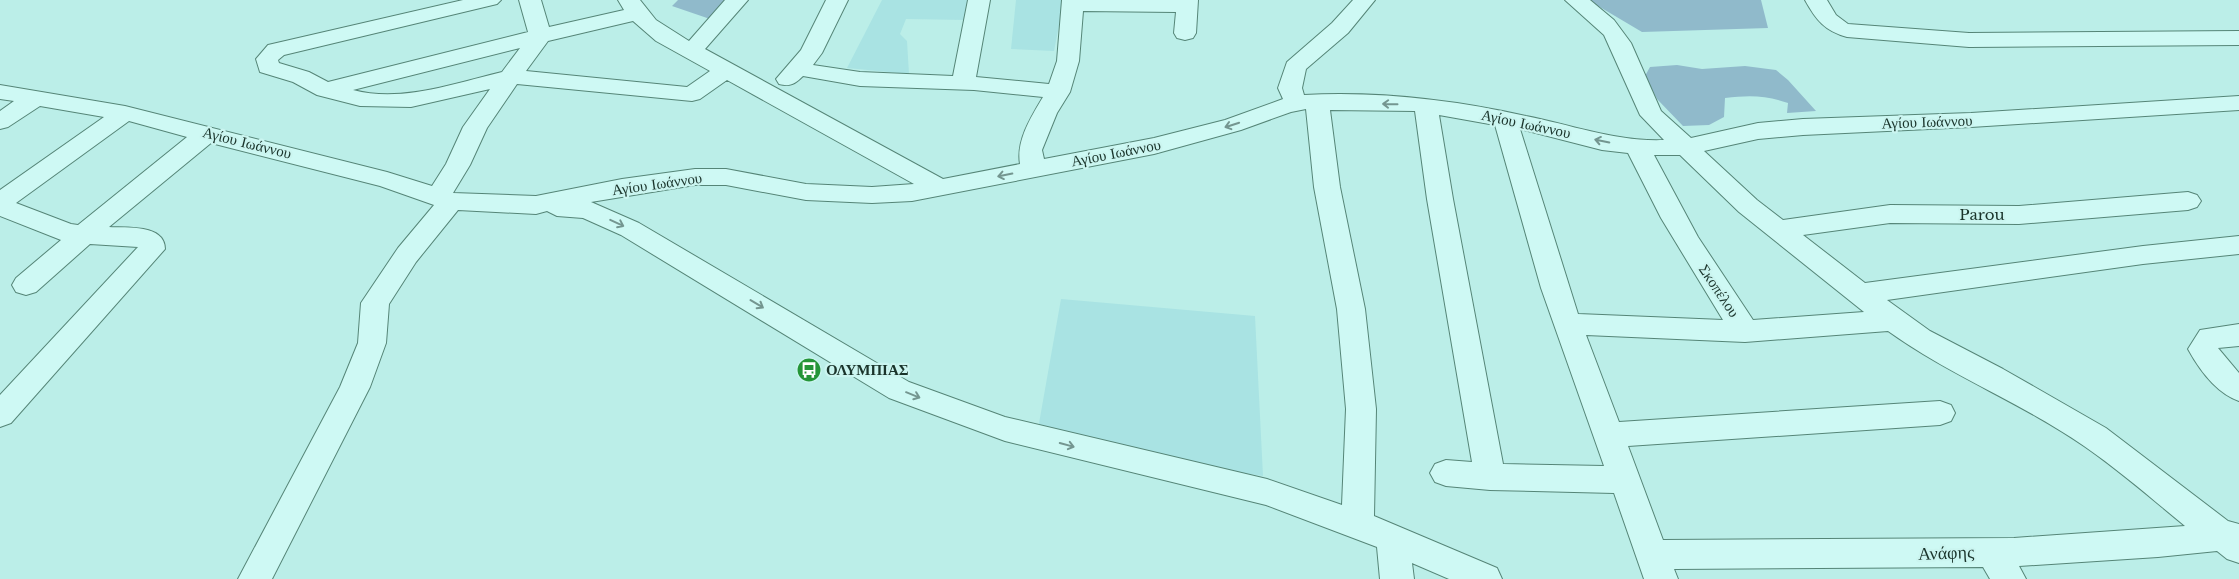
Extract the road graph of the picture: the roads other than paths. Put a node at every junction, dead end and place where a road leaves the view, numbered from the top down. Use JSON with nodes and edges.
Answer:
{"nodes":[{"id":1,"x":490,"y":0,"type":"edge"},
{"id":2,"x":530,"y":0,"type":"edge"},
{"id":3,"x":737,"y":0,"type":"edge"},
{"id":4,"x":837,"y":0,"type":"edge"},
{"id":5,"x":979,"y":0,"type":"edge"},
{"id":6,"x":1364,"y":0,"type":"edge"},
{"id":7,"x":1576,"y":0,"type":"edge"},
{"id":8,"x":1816,"y":0,"type":"edge"},
{"id":9,"x":1073,"y":2,"type":"edge"},
{"id":10,"x":1186,"y":3,"type":"edge"},
{"id":11,"x":633,"y":7,"type":"edge"},
{"id":12,"x":1184,"y":33,"type":"dead end"},
{"id":13,"x":540,"y":36,"type":"junction"},
{"id":14,"x":2239,"y":38,"type":"edge"},
{"id":15,"x":692,"y":52,"type":"junction"},
{"id":16,"x":799,"y":68,"type":"junction"},
{"id":17,"x":726,"y":70,"type":"junction"},
{"id":18,"x":512,"y":77,"type":"junction"},
{"id":19,"x":963,"y":83,"type":"junction"},
{"id":20,"x":326,"y":90,"type":"junction"},
{"id":21,"x":0,"y":92,"type":"edge"},
{"id":22,"x":1058,"y":92,"type":"junction"},
{"id":23,"x":772,"y":95,"type":"junction"},
{"id":24,"x":37,"y":97,"type":"junction"},
{"id":25,"x":1306,"y":103,"type":"junction"},
{"id":26,"x":2239,"y":103,"type":"edge"},
{"id":27,"x":1426,"y":105,"type":"junction"},
{"id":28,"x":126,"y":113,"type":"junction"},
{"id":29,"x":1505,"y":119,"type":"junction"},
{"id":30,"x":0,"y":122,"type":"edge"},
{"id":31,"x":207,"y":133,"type":"junction"},
{"id":32,"x":1638,"y":147,"type":"junction"},
{"id":33,"x":1685,"y":147,"type":"junction"},
{"id":34,"x":1034,"y":170,"type":"junction"},
{"id":35,"x":941,"y":188,"type":"junction"},
{"id":36,"x":444,"y":199,"type":"junction"},
{"id":37,"x":2188,"y":201,"type":"dead end"},
{"id":38,"x":0,"y":202,"type":"edge"},
{"id":39,"x":536,"y":205,"type":"junction"},
{"id":40,"x":0,"y":206,"type":"edge"},
{"id":41,"x":1777,"y":230,"type":"junction"},
{"id":42,"x":83,"y":235,"type":"junction"},
{"id":43,"x":2239,"y":245,"type":"edge"},
{"id":44,"x":26,"y":285,"type":"dead end"},
{"id":45,"x":1860,"y":294,"type":"junction"},
{"id":46,"x":1893,"y":320,"type":"junction"},
{"id":47,"x":1567,"y":324,"type":"junction"},
{"id":48,"x":1745,"y":331,"type":"junction"},
{"id":49,"x":2239,"y":335,"type":"edge"},
{"id":50,"x":2239,"y":389,"type":"edge"},
{"id":51,"x":1940,"y":413,"type":"dead end"},
{"id":52,"x":0,"y":415,"type":"edge"},
{"id":53,"x":1609,"y":435,"type":"junction"},
{"id":54,"x":1446,"y":474,"type":"dead end"},
{"id":55,"x":1490,"y":478,"type":"junction"},
{"id":56,"x":1625,"y":480,"type":"junction"},
{"id":57,"x":1358,"y":524,"type":"junction"},
{"id":58,"x":1393,"y":539,"type":"junction"},
{"id":59,"x":2233,"y":539,"type":"edge"},
{"id":60,"x":1991,"y":552,"type":"junction"},
{"id":61,"x":1657,"y":566,"type":"edge"},
{"id":62,"x":255,"y":579,"type":"edge"},
{"id":63,"x":1397,"y":579,"type":"edge"},
{"id":64,"x":1485,"y":579,"type":"edge"},
{"id":65,"x":2009,"y":579,"type":"edge"}],
"edges":[{"from":1,"to":20,"type":"street"},
{"from":2,"to":13,"type":"street"},
{"from":3,"to":15,"type":"street"},
{"from":4,"to":16,"type":"street"},
{"from":5,"to":19,"type":"street"},
{"from":6,"to":25,"type":"street"},
{"from":7,"to":33,"type":"street"},
{"from":8,"to":14,"type":"street"},
{"from":9,"to":10,"type":"street"},
{"from":9,"to":22,"type":"street"},
{"from":10,"to":12,"type":"street"},
{"from":11,"to":13,"type":"street"},
{"from":11,"to":15,"type":"street"},
{"from":13,"to":18,"type":"street"},
{"from":13,"to":20,"type":"street"},
{"from":15,"to":17,"type":"street"},
{"from":16,"to":19,"type":"street"},
{"from":16,"to":23,"type":"street"},
{"from":17,"to":18,"type":"street"},
{"from":17,"to":23,"type":"street"},
{"from":18,"to":20,"type":"street"},
{"from":18,"to":36,"type":"street"},
{"from":19,"to":22,"type":"street"},
{"from":21,"to":24,"type":"street","name":"Αγίου Ιωάννου"},
{"from":22,"to":34,"type":"street"},
{"from":23,"to":35,"type":"street"},
{"from":24,"to":28,"type":"street","name":"Αγίου Ιωάννου"},
{"from":24,"to":30,"type":"street"},
{"from":27,"to":25,"type":"street","name":"Αγίου Ιωάννου","one_way":true},
{"from":25,"to":34,"type":"street","name":"Αγίου Ιωάννου","one_way":true},
{"from":25,"to":57,"type":"street"},
{"from":26,"to":33,"type":"street","name":"Αγίου Ιωάννου"},
{"from":27,"to":29,"type":"street","name":"Αγίου Ιωάννου"},
{"from":27,"to":55,"type":"street"},
{"from":28,"to":31,"type":"street","name":"Αγίου Ιωάννου"},
{"from":28,"to":38,"type":"street"},
{"from":32,"to":29,"type":"street","name":"Αγίου Ιωάννου","one_way":true},
{"from":29,"to":47,"type":"street"},
{"from":31,"to":36,"type":"street","name":"Αγίου Ιωάννου"},
{"from":31,"to":42,"type":"street"},
{"from":32,"to":33,"type":"street","name":"Αγίου Ιωάννου"},
{"from":32,"to":48,"type":"street","name":"Σκοπέλου"},
{"from":33,"to":41,"type":"street"},
{"from":34,"to":35,"type":"street","name":"Αγίου Ιωάννου","one_way":true},
{"from":35,"to":39,"type":"street","name":"Αγίου Ιωάννου"},
{"from":36,"to":39,"type":"street","name":"Αγίου Ιωάννου"},
{"from":36,"to":62,"type":"street"},
{"from":37,"to":41,"type":"street","name":"Parou"},
{"from":39,"to":57,"type":"street","one_way":true},
{"from":40,"to":42,"type":"street"},
{"from":41,"to":45,"type":"street"},
{"from":42,"to":44,"type":"street"},
{"from":42,"to":52,"type":"street"},
{"from":43,"to":45,"type":"street"},
{"from":45,"to":46,"type":"street"},
{"from":46,"to":48,"type":"street","name":"Σκοπέλου"},
{"from":46,"to":59,"type":"street"},
{"from":47,"to":48,"type":"street"},
{"from":47,"to":53,"type":"street"},
{"from":49,"to":50,"type":"street"},
{"from":51,"to":53,"type":"street"},
{"from":53,"to":56,"type":"street"},
{"from":54,"to":55,"type":"street"},
{"from":55,"to":56,"type":"street"},
{"from":56,"to":61,"type":"street"},
{"from":57,"to":58,"type":"street"},
{"from":58,"to":63,"type":"street"},
{"from":58,"to":64,"type":"street"},
{"from":59,"to":60,"type":"street","name":"Ανάφης"},
{"from":60,"to":61,"type":"street","name":"Ανάφης"},
{"from":60,"to":65,"type":"street"}]}
